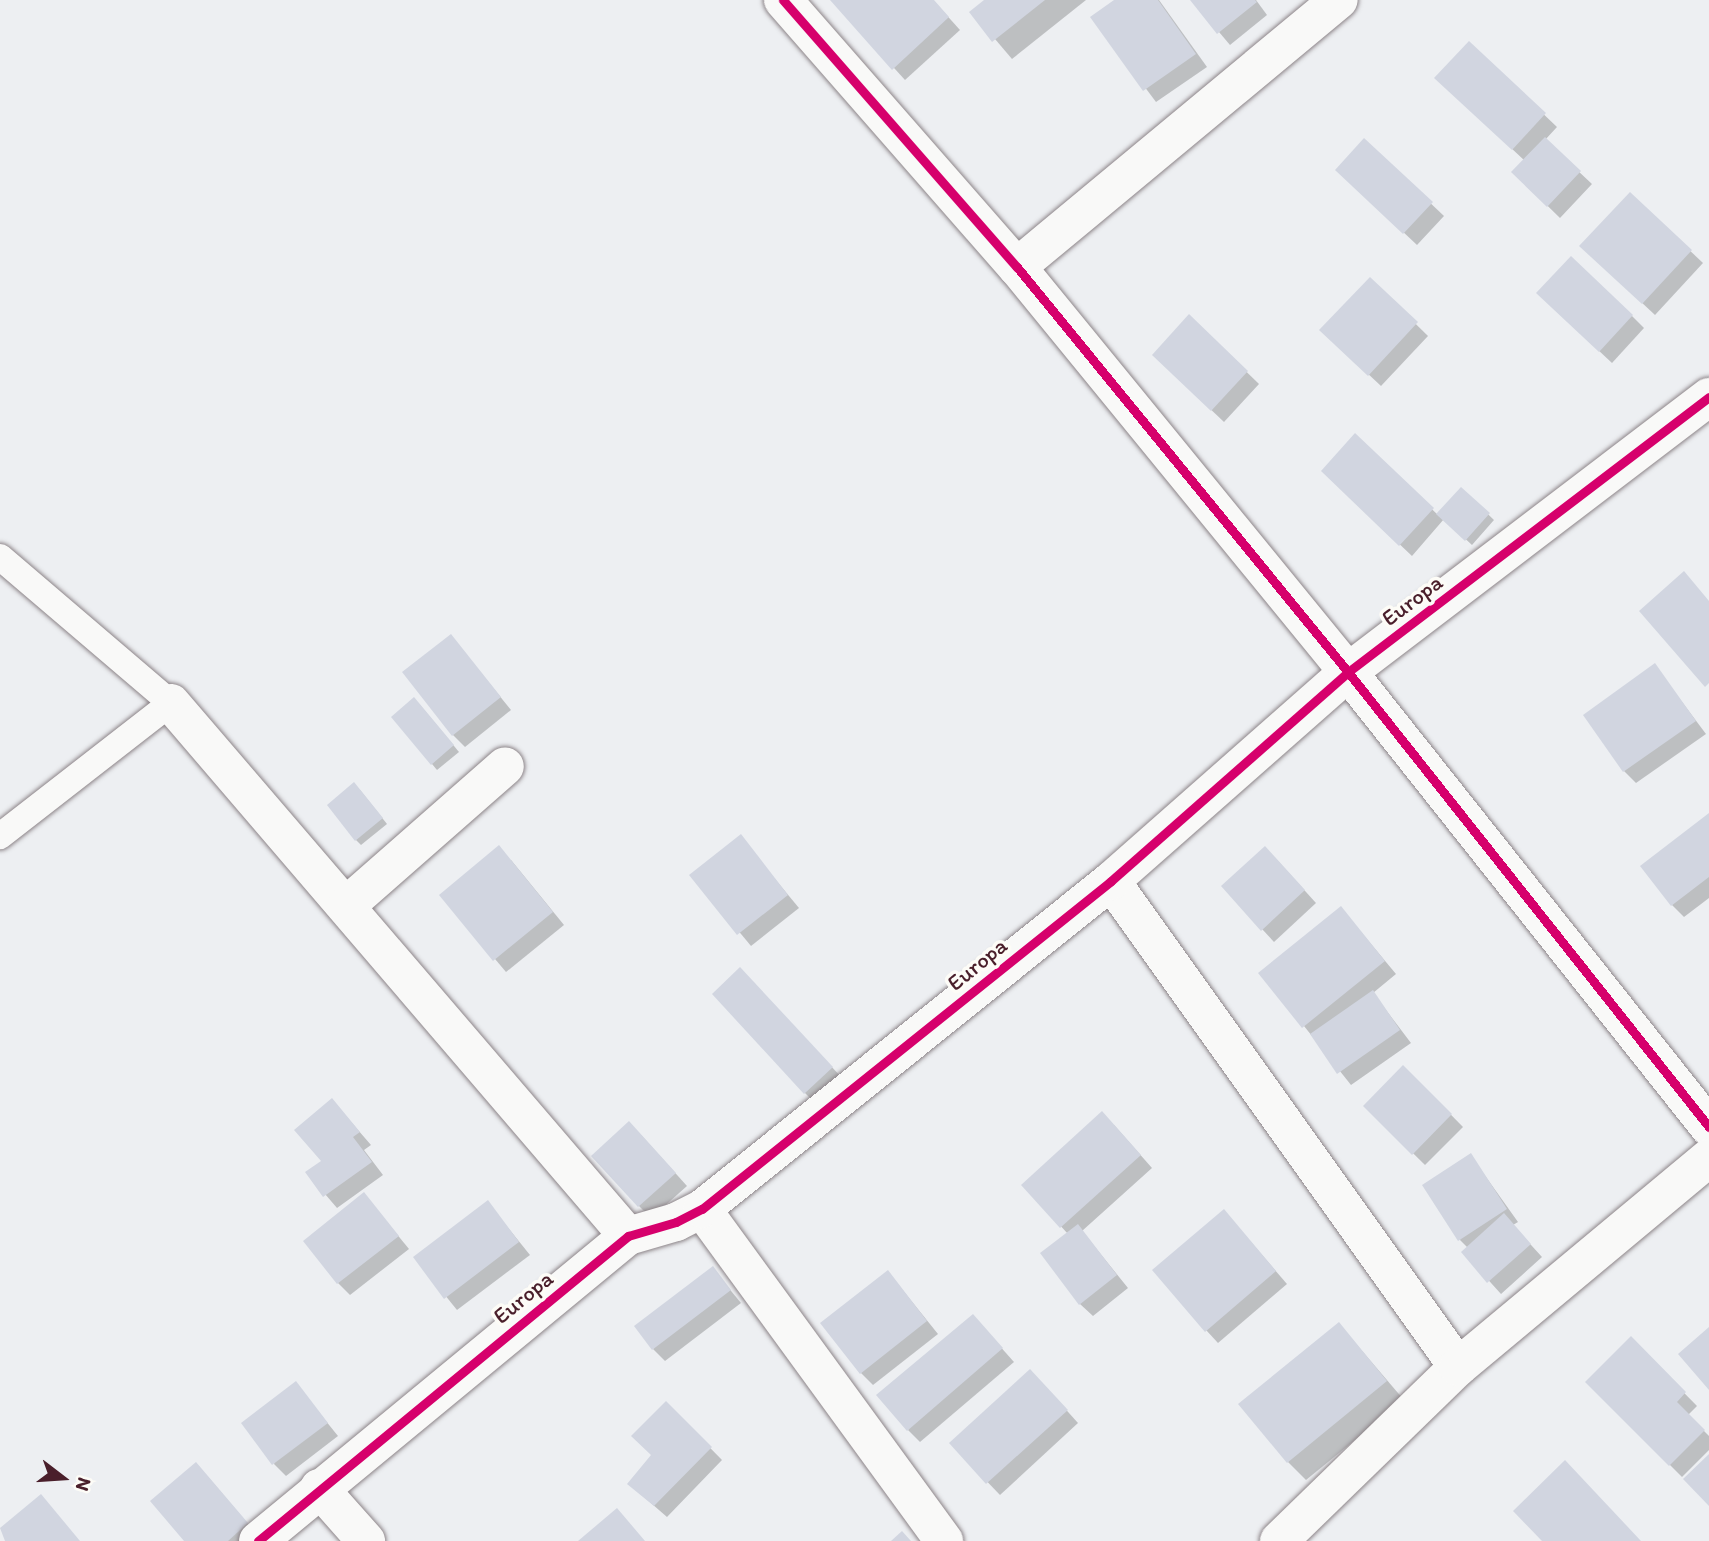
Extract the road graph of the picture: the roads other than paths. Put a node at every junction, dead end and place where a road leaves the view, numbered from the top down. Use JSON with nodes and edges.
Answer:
{"nodes":[{"id":1,"x":783,"y":0,"type":"edge"},
{"id":2,"x":1339,"y":0,"type":"edge"},
{"id":3,"x":1017,"y":267,"type":"junction"},
{"id":4,"x":1709,"y":397,"type":"edge"},
{"id":5,"x":0,"y":557,"type":"edge"},
{"id":6,"x":1348,"y":672,"type":"junction"},
{"id":7,"x":171,"y":703,"type":"junction"},
{"id":8,"x":505,"y":766,"type":"dead end"},
{"id":9,"x":0,"y":836,"type":"edge"},
{"id":10,"x":1111,"y":881,"type":"junction"},
{"id":11,"x":347,"y":905,"type":"junction"},
{"id":12,"x":1709,"y":1127,"type":"edge"},
{"id":13,"x":1709,"y":1157,"type":"edge"},
{"id":14,"x":702,"y":1209,"type":"junction"},
{"id":15,"x":628,"y":1236,"type":"junction"},
{"id":16,"x":1458,"y":1367,"type":"junction"},
{"id":17,"x":319,"y":1488,"type":"junction"},
{"id":18,"x":258,"y":1541,"type":"edge"},
{"id":19,"x":366,"y":1541,"type":"edge"},
{"id":20,"x":944,"y":1541,"type":"edge"},
{"id":21,"x":1279,"y":1541,"type":"edge"}],
"edges":[{"from":1,"to":3,"type":"street"},
{"from":2,"to":3,"type":"street"},
{"from":3,"to":6,"type":"street"},
{"from":4,"to":6,"type":"street","name":"Europa"},
{"from":5,"to":7,"type":"lane"},
{"from":6,"to":10,"type":"street","name":"Europa"},
{"from":6,"to":12,"type":"street"},
{"from":7,"to":9,"type":"lane"},
{"from":7,"to":11,"type":"street"},
{"from":8,"to":11,"type":"street"},
{"from":10,"to":14,"type":"street","name":"Europa"},
{"from":10,"to":16,"type":"street"},
{"from":11,"to":15,"type":"street"},
{"from":13,"to":16,"type":"street"},
{"from":14,"to":15,"type":"street","name":"Europa"},
{"from":14,"to":20,"type":"street"},
{"from":15,"to":17,"type":"street","name":"Europa"},
{"from":16,"to":21,"type":"street"},
{"from":17,"to":18,"type":"street","name":"Europa"},
{"from":17,"to":19,"type":"street"}]}
